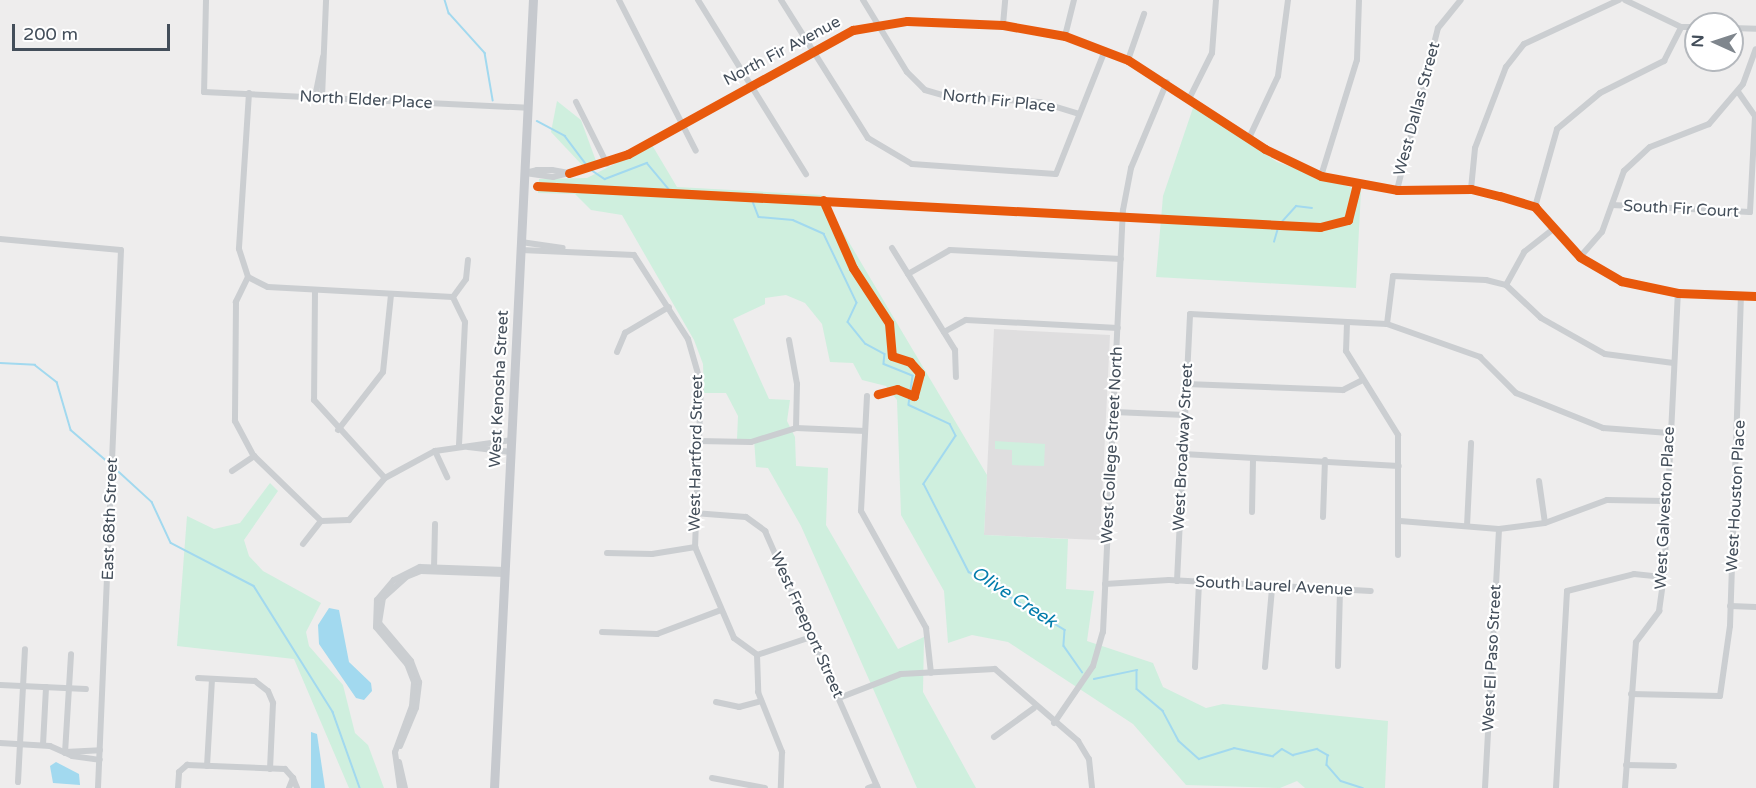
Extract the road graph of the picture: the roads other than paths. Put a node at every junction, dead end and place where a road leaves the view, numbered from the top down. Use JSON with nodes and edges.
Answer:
{"nodes":[{"id":1,"x":206,"y":0,"type":"edge"},
{"id":2,"x":326,"y":0,"type":"edge"},
{"id":3,"x":533,"y":0,"type":"edge"},
{"id":4,"x":619,"y":0,"type":"edge"},
{"id":5,"x":698,"y":0,"type":"edge"},
{"id":6,"x":781,"y":0,"type":"edge"},
{"id":7,"x":863,"y":0,"type":"edge"},
{"id":8,"x":1005,"y":0,"type":"edge"},
{"id":9,"x":1074,"y":0,"type":"edge"},
{"id":10,"x":1216,"y":0,"type":"edge"},
{"id":11,"x":1288,"y":0,"type":"edge"},
{"id":12,"x":1359,"y":0,"type":"edge"},
{"id":13,"x":1461,"y":0,"type":"edge"},
{"id":14,"x":1619,"y":0,"type":"edge"},
{"id":15,"x":1625,"y":0,"type":"edge"},
{"id":16,"x":1144,"y":14,"type":"dead end"},
{"id":17,"x":878,"y":24,"type":"junction"},
{"id":18,"x":1003,"y":26,"type":"junction"},
{"id":19,"x":1681,"y":27,"type":"joint"},
{"id":20,"x":1065,"y":36,"type":"junction"},
{"id":21,"x":811,"y":49,"type":"junction"},
{"id":22,"x":1756,"y":49,"type":"edge"},
{"id":23,"x":1105,"y":50,"type":"junction"},
{"id":24,"x":1128,"y":60,"type":"junction"},
{"id":25,"x":1167,"y":82,"type":"junction"},
{"id":26,"x":750,"y":84,"type":"junction"},
{"id":27,"x":1738,"y":92,"type":"junction"},
{"id":28,"x":249,"y":93,"type":"junction"},
{"id":29,"x":319,"y":97,"type":"junction"},
{"id":30,"x":1190,"y":97,"type":"junction"},
{"id":31,"x":576,"y":102,"type":"dead end"},
{"id":32,"x":528,"y":108,"type":"junction"},
{"id":33,"x":1077,"y":113,"type":"junction"},
{"id":34,"x":680,"y":124,"type":"junction"},
{"id":35,"x":1249,"y":138,"type":"junction"},
{"id":36,"x":696,"y":151,"type":"dead end"},
{"id":37,"x":608,"y":164,"type":"junction"},
{"id":38,"x":525,"y":173,"type":"junction"},
{"id":39,"x":806,"y":174,"type":"dead end"},
{"id":40,"x":1321,"y":176,"type":"junction"},
{"id":41,"x":1471,"y":189,"type":"junction"},
{"id":42,"x":1397,"y":190,"type":"junction"},
{"id":43,"x":1612,"y":205,"type":"junction"},
{"id":44,"x":1535,"y":207,"type":"junction"},
{"id":45,"x":1553,"y":229,"type":"junction"},
{"id":46,"x":0,"y":239,"type":"edge"},
{"id":47,"x":521,"y":246,"type":"junction"},
{"id":48,"x":892,"y":248,"type":"dead end"},
{"id":49,"x":1580,"y":257,"type":"junction"},
{"id":50,"x":1121,"y":258,"type":"junction"},
{"id":51,"x":468,"y":260,"type":"dead end"},
{"id":52,"x":908,"y":274,"type":"junction"},
{"id":53,"x":248,"y":277,"type":"junction"},
{"id":54,"x":1506,"y":285,"type":"junction"},
{"id":55,"x":315,"y":291,"type":"junction"},
{"id":56,"x":1678,"y":293,"type":"junction"},
{"id":57,"x":391,"y":295,"type":"junction"},
{"id":58,"x":1741,"y":295,"type":"junction"},
{"id":59,"x":1756,"y":296,"type":"edge"},
{"id":60,"x":453,"y":297,"type":"junction"},
{"id":61,"x":669,"y":307,"type":"junction"},
{"id":62,"x":1347,"y":322,"type":"junction"},
{"id":63,"x":1387,"y":324,"type":"junction"},
{"id":64,"x":1118,"y":328,"type":"junction"},
{"id":65,"x":944,"y":332,"type":"junction"},
{"id":66,"x":789,"y":340,"type":"dead end"},
{"id":67,"x":617,"y":352,"type":"dead end"},
{"id":68,"x":1673,"y":363,"type":"junction"},
{"id":69,"x":956,"y":377,"type":"dead end"},
{"id":70,"x":1363,"y":380,"type":"junction"},
{"id":71,"x":1186,"y":384,"type":"junction"},
{"id":72,"x":867,"y":396,"type":"dead end"},
{"id":73,"x":1114,"y":412,"type":"junction"},
{"id":74,"x":1185,"y":415,"type":"junction"},
{"id":75,"x":796,"y":428,"type":"junction"},
{"id":76,"x":338,"y":430,"type":"junction"},
{"id":77,"x":865,"y":431,"type":"junction"},
{"id":78,"x":1669,"y":433,"type":"junction"},
{"id":79,"x":511,"y":440,"type":"junction"},
{"id":80,"x":698,"y":441,"type":"junction"},
{"id":81,"x":1471,"y":443,"type":"dead end"},
{"id":82,"x":459,"y":445,"type":"junction"},
{"id":83,"x":435,"y":452,"type":"junction"},
{"id":84,"x":511,"y":452,"type":"junction"},
{"id":85,"x":1183,"y":454,"type":"junction"},
{"id":86,"x":254,"y":456,"type":"junction"},
{"id":87,"x":1253,"y":458,"type":"junction"},
{"id":88,"x":1325,"y":460,"type":"junction"},
{"id":89,"x":1399,"y":466,"type":"junction"},
{"id":90,"x":232,"y":471,"type":"dead end"},
{"id":91,"x":447,"y":477,"type":"dead end"},
{"id":92,"x":385,"y":478,"type":"junction"},
{"id":93,"x":1539,"y":482,"type":"dead end"},
{"id":94,"x":1665,"y":501,"type":"junction"},
{"id":95,"x":1252,"y":512,"type":"dead end"},
{"id":96,"x":694,"y":513,"type":"junction"},
{"id":97,"x":1323,"y":517,"type":"dead end"},
{"id":98,"x":321,"y":520,"type":"junction"},
{"id":99,"x":1400,"y":521,"type":"junction"},
{"id":100,"x":1545,"y":523,"type":"junction"},
{"id":101,"x":435,"y":524,"type":"dead end"},
{"id":102,"x":1467,"y":526,"type":"junction"},
{"id":103,"x":1499,"y":529,"type":"junction"},
{"id":104,"x":303,"y":544,"type":"dead end"},
{"id":105,"x":695,"y":547,"type":"junction"},
{"id":106,"x":606,"y":553,"type":"dead end"},
{"id":107,"x":1398,"y":555,"type":"dead end"},
{"id":108,"x":434,"y":569,"type":"junction"},
{"id":109,"x":505,"y":572,"type":"junction"},
{"id":110,"x":1664,"y":577,"type":"junction"},
{"id":111,"x":1177,"y":580,"type":"junction"},
{"id":112,"x":1199,"y":582,"type":"junction"},
{"id":113,"x":1105,"y":584,"type":"junction"},
{"id":114,"x":1272,"y":588,"type":"junction"},
{"id":115,"x":1340,"y":591,"type":"junction"},
{"id":116,"x":1371,"y":591,"type":"dead end"},
{"id":117,"x":1730,"y":606,"type":"junction"},
{"id":118,"x":1756,"y":607,"type":"edge"},
{"id":119,"x":721,"y":610,"type":"junction"},
{"id":120,"x":376,"y":613,"type":"junction"},
{"id":121,"x":602,"y":632,"type":"dead end"},
{"id":122,"x":812,"y":637,"type":"junction"},
{"id":123,"x":25,"y":649,"type":"dead end"},
{"id":124,"x":71,"y":654,"type":"dead end"},
{"id":125,"x":757,"y":655,"type":"junction"},
{"id":126,"x":1338,"y":666,"type":"dead end"},
{"id":127,"x":1195,"y":667,"type":"dead end"},
{"id":128,"x":1265,"y":667,"type":"dead end"},
{"id":129,"x":931,"y":674,"type":"junction"},
{"id":130,"x":198,"y":678,"type":"dead end"},
{"id":131,"x":212,"y":679,"type":"junction"},
{"id":132,"x":0,"y":685,"type":"edge"},
{"id":133,"x":23,"y":686,"type":"junction"},
{"id":134,"x":46,"y":687,"type":"junction"},
{"id":135,"x":69,"y":689,"type":"junction"},
{"id":136,"x":86,"y":689,"type":"dead end"},
{"id":137,"x":1631,"y":694,"type":"junction"},
{"id":138,"x":839,"y":698,"type":"junction"},
{"id":139,"x":761,"y":701,"type":"junction"},
{"id":140,"x":716,"y":702,"type":"dead end"},
{"id":141,"x":1034,"y":708,"type":"junction"},
{"id":142,"x":1054,"y":723,"type":"junction"},
{"id":143,"x":994,"y":737,"type":"dead end"},
{"id":144,"x":0,"y":743,"type":"edge"},
{"id":145,"x":20,"y":744,"type":"junction"},
{"id":146,"x":43,"y":745,"type":"junction"},
{"id":147,"x":100,"y":750,"type":"junction"},
{"id":148,"x":65,"y":753,"type":"junction"},
{"id":149,"x":100,"y":759,"type":"junction"},
{"id":150,"x":1626,"y":765,"type":"junction"},
{"id":151,"x":207,"y":766,"type":"junction"},
{"id":152,"x":1674,"y":766,"type":"dead end"},
{"id":153,"x":270,"y":769,"type":"junction"},
{"id":154,"x":293,"y":778,"type":"junction"},
{"id":155,"x":712,"y":778,"type":"dead end"},
{"id":156,"x":18,"y":783,"type":"dead end"},
{"id":157,"x":494,"y":784,"type":"edge"},
{"id":158,"x":878,"y":786,"type":"edge"},
{"id":159,"x":98,"y":788,"type":"edge"},
{"id":160,"x":178,"y":788,"type":"edge"},
{"id":161,"x":289,"y":788,"type":"edge"},
{"id":162,"x":297,"y":788,"type":"edge"},
{"id":163,"x":400,"y":788,"type":"edge"},
{"id":164,"x":405,"y":788,"type":"edge"},
{"id":165,"x":765,"y":788,"type":"edge"},
{"id":166,"x":781,"y":788,"type":"edge"},
{"id":167,"x":868,"y":788,"type":"edge"},
{"id":168,"x":1092,"y":788,"type":"edge"},
{"id":169,"x":1485,"y":788,"type":"edge"},
{"id":170,"x":1556,"y":788,"type":"edge"},
{"id":171,"x":1625,"y":788,"type":"edge"}],
"edges":[{"from":1,"to":28,"type":"street","name":"North Elder Place"},
{"from":2,"to":29,"type":"street"},
{"from":3,"to":32,"type":"main road","name":"West Kenosha Street"},
{"from":4,"to":34,"type":"street"},
{"from":5,"to":26,"type":"street"},
{"from":6,"to":21,"type":"street"},
{"from":7,"to":17,"type":"street"},
{"from":8,"to":18,"type":"street"},
{"from":9,"to":20,"type":"street"},
{"from":10,"to":30,"type":"street"},
{"from":11,"to":35,"type":"street"},
{"from":12,"to":40,"type":"street"},
{"from":13,"to":42,"type":"street","name":"West Dallas Street"},
{"from":14,"to":41,"type":"street"},
{"from":15,"to":19,"type":"street"},
{"from":16,"to":24,"type":"street"},
{"from":17,"to":18,"type":"street","name":"North Fir Avenue"},
{"from":17,"to":21,"type":"street","name":"North Fir Avenue"},
{"from":17,"to":33,"type":"street","name":"North Fir Place"},
{"from":18,"to":20,"type":"street","name":"North Fir Avenue"},
{"from":19,"to":44,"type":"street"},
{"from":20,"to":23,"type":"street","name":"North Fir Avenue"},
{"from":21,"to":26,"type":"street","name":"North Fir Avenue"},
{"from":21,"to":33,"type":"street"},
{"from":22,"to":27,"type":"street"},
{"from":23,"to":24,"type":"street","name":"North Fir Avenue"},
{"from":23,"to":33,"type":"street"},
{"from":24,"to":25,"type":"street","name":"North Fir Avenue"},
{"from":25,"to":30,"type":"street","name":"North Fir Avenue"},
{"from":25,"to":50,"type":"street","name":"West College Street North"},
{"from":26,"to":34,"type":"street","name":"North Fir Avenue"},
{"from":26,"to":39,"type":"street"},
{"from":27,"to":43,"type":"street"},
{"from":27,"to":43,"type":"street","name":"South Fir Court"},
{"from":28,"to":29,"type":"street","name":"North Elder Place"},
{"from":28,"to":53,"type":"street"},
{"from":29,"to":32,"type":"street","name":"North Elder Place"},
{"from":30,"to":35,"type":"street","name":"North Fir Avenue"},
{"from":31,"to":37,"type":"street"},
{"from":32,"to":38,"type":"main road","name":"West Kenosha Street"},
{"from":34,"to":36,"type":"street"},
{"from":34,"to":37,"type":"street","name":"North Fir Avenue"},
{"from":35,"to":40,"type":"street","name":"North Fir Avenue"},
{"from":37,"to":38,"type":"street","name":"North Fir Avenue"},
{"from":38,"to":47,"type":"main road","name":"West Kenosha Street"},
{"from":40,"to":42,"type":"street","name":"North Fir Avenue"},
{"from":41,"to":42,"type":"street","name":"North Fir Avenue"},
{"from":41,"to":44,"type":"street","name":"North Fir Avenue"},
{"from":43,"to":49,"type":"street"},
{"from":44,"to":45,"type":"street"},
{"from":45,"to":49,"type":"street"},
{"from":45,"to":54,"type":"street"},
{"from":46,"to":147,"type":"street","name":"East 68th Street"},
{"from":47,"to":61,"type":"street","name":"West Hartford Street"},
{"from":47,"to":79,"type":"main road","name":"West Kenosha Street"},
{"from":48,"to":52,"type":"street"},
{"from":49,"to":56,"type":"street"},
{"from":50,"to":52,"type":"street"},
{"from":50,"to":64,"type":"street","name":"West College Street North"},
{"from":51,"to":60,"type":"street"},
{"from":52,"to":65,"type":"street"},
{"from":53,"to":55,"type":"street"},
{"from":53,"to":86,"type":"street"},
{"from":54,"to":63,"type":"street"},
{"from":54,"to":68,"type":"street"},
{"from":55,"to":57,"type":"street"},
{"from":55,"to":76,"type":"street"},
{"from":56,"to":58,"type":"street"},
{"from":56,"to":68,"type":"street","name":"West Galveston Place"},
{"from":57,"to":60,"type":"street"},
{"from":57,"to":76,"type":"street"},
{"from":58,"to":59,"type":"street"},
{"from":58,"to":117,"type":"street","name":"West Houston Place"},
{"from":60,"to":82,"type":"street"},
{"from":61,"to":67,"type":"street"},
{"from":61,"to":80,"type":"street","name":"West Hartford Street"},
{"from":62,"to":63,"type":"street"},
{"from":62,"to":70,"type":"street"},
{"from":62,"to":71,"type":"street","name":"West Broadway Street"},
{"from":63,"to":78,"type":"street"},
{"from":64,"to":65,"type":"street"},
{"from":64,"to":73,"type":"street","name":"West College Street North"},
{"from":65,"to":69,"type":"street"},
{"from":66,"to":75,"type":"street"},
{"from":68,"to":78,"type":"street","name":"West Galveston Place"},
{"from":70,"to":71,"type":"street"},
{"from":70,"to":89,"type":"street"},
{"from":71,"to":74,"type":"street","name":"West Broadway Street"},
{"from":72,"to":77,"type":"street"},
{"from":73,"to":74,"type":"street"},
{"from":73,"to":113,"type":"street","name":"West College Street North"},
{"from":74,"to":85,"type":"street","name":"West Broadway Street"},
{"from":75,"to":77,"type":"street"},
{"from":75,"to":80,"type":"street"},
{"from":76,"to":92,"type":"street"},
{"from":77,"to":129,"type":"street"},
{"from":78,"to":94,"type":"street","name":"West Galveston Place"},
{"from":79,"to":82,"type":"street"},
{"from":79,"to":84,"type":"main road","name":"West Kenosha Street"},
{"from":80,"to":96,"type":"street","name":"West Hartford Street"},
{"from":81,"to":102,"type":"street"},
{"from":82,"to":83,"type":"street"},
{"from":82,"to":84,"type":"street"},
{"from":83,"to":91,"type":"street"},
{"from":83,"to":92,"type":"street"},
{"from":84,"to":109,"type":"main road","name":"West Kenosha Street"},
{"from":85,"to":87,"type":"street"},
{"from":85,"to":111,"type":"street","name":"West Broadway Street"},
{"from":86,"to":90,"type":"street"},
{"from":86,"to":98,"type":"street"},
{"from":87,"to":88,"type":"street"},
{"from":87,"to":95,"type":"street"},
{"from":88,"to":89,"type":"street"},
{"from":88,"to":97,"type":"street"},
{"from":89,"to":99,"type":"street"},
{"from":92,"to":98,"type":"street"},
{"from":93,"to":100,"type":"street"},
{"from":94,"to":100,"type":"street"},
{"from":94,"to":110,"type":"street","name":"West Galveston Place"},
{"from":96,"to":105,"type":"street","name":"West Hartford Street"},
{"from":96,"to":122,"type":"street","name":"West Freeport Street"},
{"from":98,"to":104,"type":"street"},
{"from":99,"to":102,"type":"street"},
{"from":99,"to":107,"type":"street"},
{"from":100,"to":103,"type":"street"},
{"from":101,"to":108,"type":"street"},
{"from":102,"to":103,"type":"street"},
{"from":103,"to":169,"type":"street","name":"West El Paso Street"},
{"from":105,"to":106,"type":"street"},
{"from":105,"to":119,"type":"street","name":"West Hartford Street"},
{"from":108,"to":109,"type":"street"},
{"from":108,"to":120,"type":"street"},
{"from":109,"to":157,"type":"main road","name":"West Kenosha Street"},
{"from":110,"to":137,"type":"street","name":"West Galveston Place"},
{"from":110,"to":170,"type":"street"},
{"from":111,"to":112,"type":"street","name":"South Laurel Avenue"},
{"from":111,"to":113,"type":"street","name":"South Laurel Avenue"},
{"from":112,"to":114,"type":"street","name":"South Laurel Avenue"},
{"from":112,"to":127,"type":"street"},
{"from":113,"to":142,"type":"street","name":"West College Street North"},
{"from":114,"to":115,"type":"street","name":"South Laurel Avenue"},
{"from":114,"to":128,"type":"street"},
{"from":115,"to":116,"type":"street","name":"South Laurel Avenue"},
{"from":115,"to":126,"type":"street"},
{"from":117,"to":118,"type":"street"},
{"from":117,"to":137,"type":"street","name":"West Houston Place"},
{"from":119,"to":121,"type":"street"},
{"from":119,"to":125,"type":"street","name":"West Hartford Street"},
{"from":120,"to":163,"type":"street"},
{"from":120,"to":164,"type":"street"},
{"from":122,"to":125,"type":"street"},
{"from":122,"to":138,"type":"street","name":"West Freeport Street"},
{"from":123,"to":133,"type":"street"},
{"from":124,"to":135,"type":"street"},
{"from":125,"to":139,"type":"street"},
{"from":129,"to":138,"type":"street"},
{"from":129,"to":141,"type":"street"},
{"from":130,"to":131,"type":"street"},
{"from":131,"to":151,"type":"street"},
{"from":131,"to":153,"type":"street"},
{"from":132,"to":133,"type":"street"},
{"from":133,"to":134,"type":"street"},
{"from":133,"to":145,"type":"street"},
{"from":134,"to":135,"type":"street"},
{"from":134,"to":146,"type":"street"},
{"from":135,"to":136,"type":"street"},
{"from":135,"to":148,"type":"street"},
{"from":137,"to":150,"type":"street","name":"West Galveston Place"},
{"from":138,"to":158,"type":"street","name":"West Freeport Street"},
{"from":139,"to":140,"type":"street"},
{"from":139,"to":166,"type":"street"},
{"from":141,"to":142,"type":"street"},
{"from":141,"to":143,"type":"street"},
{"from":142,"to":168,"type":"street"},
{"from":144,"to":145,"type":"street"},
{"from":145,"to":146,"type":"street"},
{"from":145,"to":156,"type":"street"},
{"from":146,"to":148,"type":"street"},
{"from":147,"to":148,"type":"street"},
{"from":147,"to":149,"type":"street","name":"East 68th Street"},
{"from":148,"to":149,"type":"street"},
{"from":149,"to":159,"type":"street","name":"East 68th Street"},
{"from":150,"to":152,"type":"street"},
{"from":150,"to":171,"type":"street","name":"West Galveston Place"},
{"from":151,"to":153,"type":"street"},
{"from":151,"to":160,"type":"street"},
{"from":153,"to":154,"type":"street"},
{"from":154,"to":161,"type":"street"},
{"from":154,"to":162,"type":"street"},
{"from":155,"to":165,"type":"street"},
{"from":158,"to":167,"type":"street"}]}
